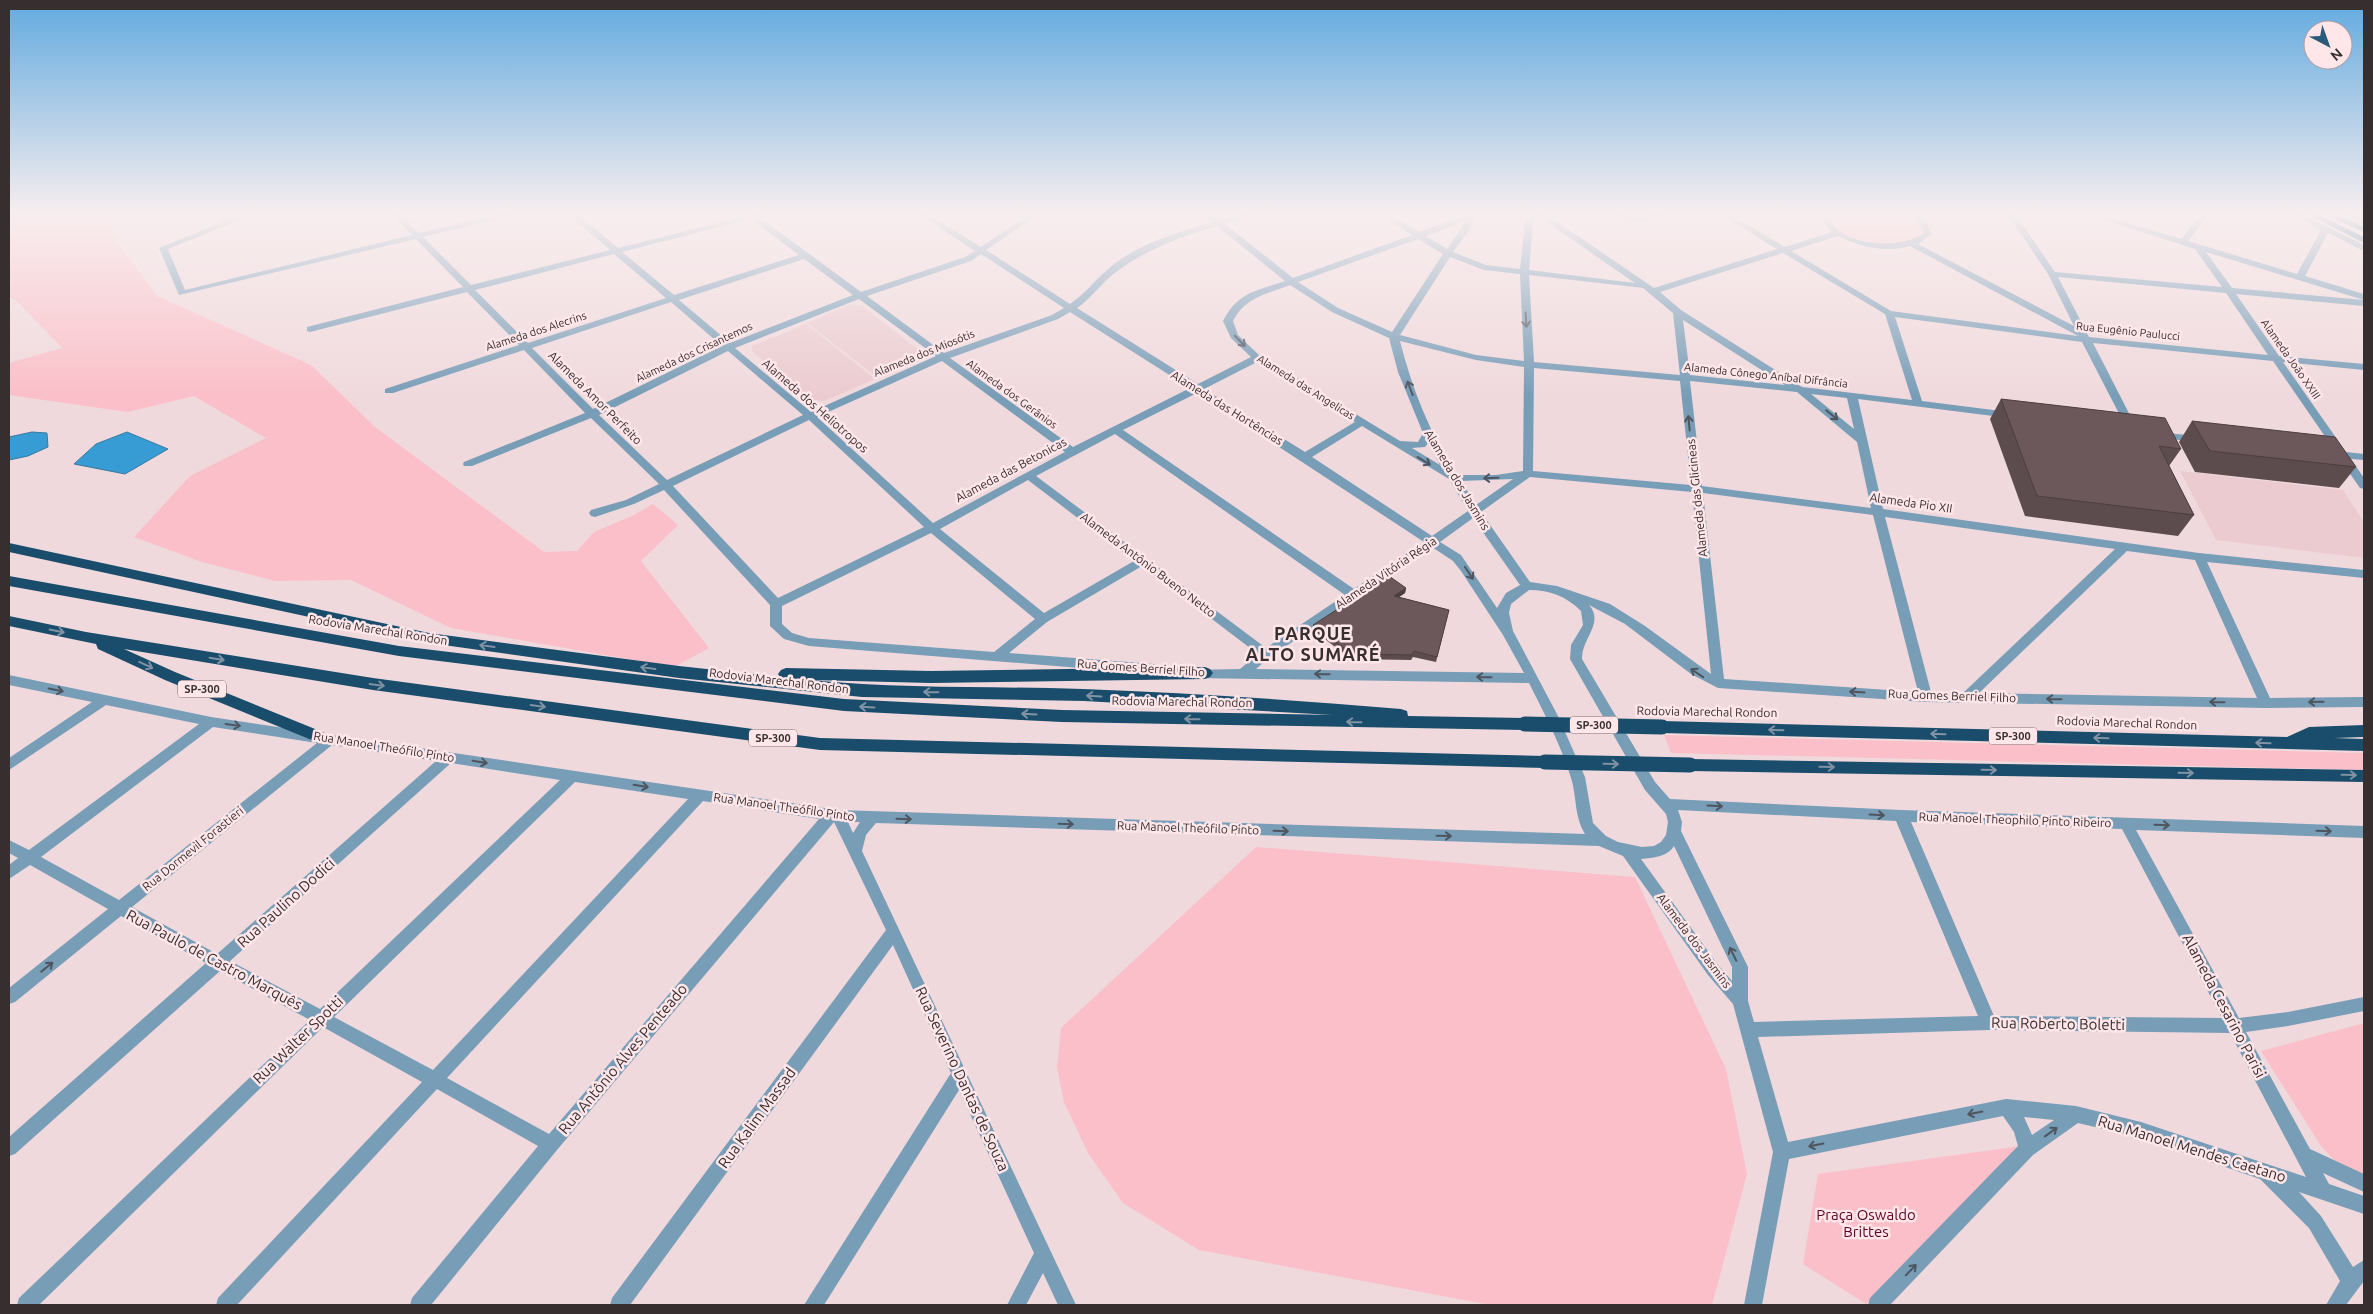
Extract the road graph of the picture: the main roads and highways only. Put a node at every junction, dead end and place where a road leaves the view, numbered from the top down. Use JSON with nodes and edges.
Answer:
{"nodes":[{"id":1,"x":9,"y":547,"type":"edge"},
{"id":2,"x":9,"y":581,"type":"edge"},
{"id":3,"x":9,"y":621,"type":"edge"},
{"id":4,"x":86,"y":637,"type":"junction"},
{"id":5,"x":678,"y":672,"type":"junction"},
{"id":6,"x":1204,"y":674,"type":"road end"},
{"id":7,"x":1466,"y":724,"type":"junction"},
{"id":8,"x":2364,"y":731,"type":"edge"},
{"id":9,"x":325,"y":738,"type":"road end"},
{"id":10,"x":2288,"y":744,"type":"junction"},
{"id":11,"x":2364,"y":745,"type":"edge"},
{"id":12,"x":2364,"y":776,"type":"edge"}],
"edges":[{"from":5,"to":1,"type":"highway","one_way":true},
{"from":7,"to":2,"type":"highway","name":"Rodovia Marechal Rondon","number":"SP-300","one_way":true},
{"from":3,"to":4,"type":"highway","number":"SP-300","one_way":true},
{"from":4,"to":9,"type":"highway","number":"SP-300","one_way":true},
{"from":4,"to":12,"type":"highway","number":"SP-300","one_way":true,"bridge":true},
{"from":5,"to":6,"type":"highway"},
{"from":7,"to":5,"type":"highway","one_way":true},
{"from":10,"to":7,"type":"highway","name":"Rodovia Marechal Rondon","number":"SP-300","one_way":true,"bridge":true},
{"from":8,"to":10,"type":"highway"},
{"from":10,"to":11,"type":"highway","name":"Rodovia Marechal Rondon","number":"SP-300"}]}
